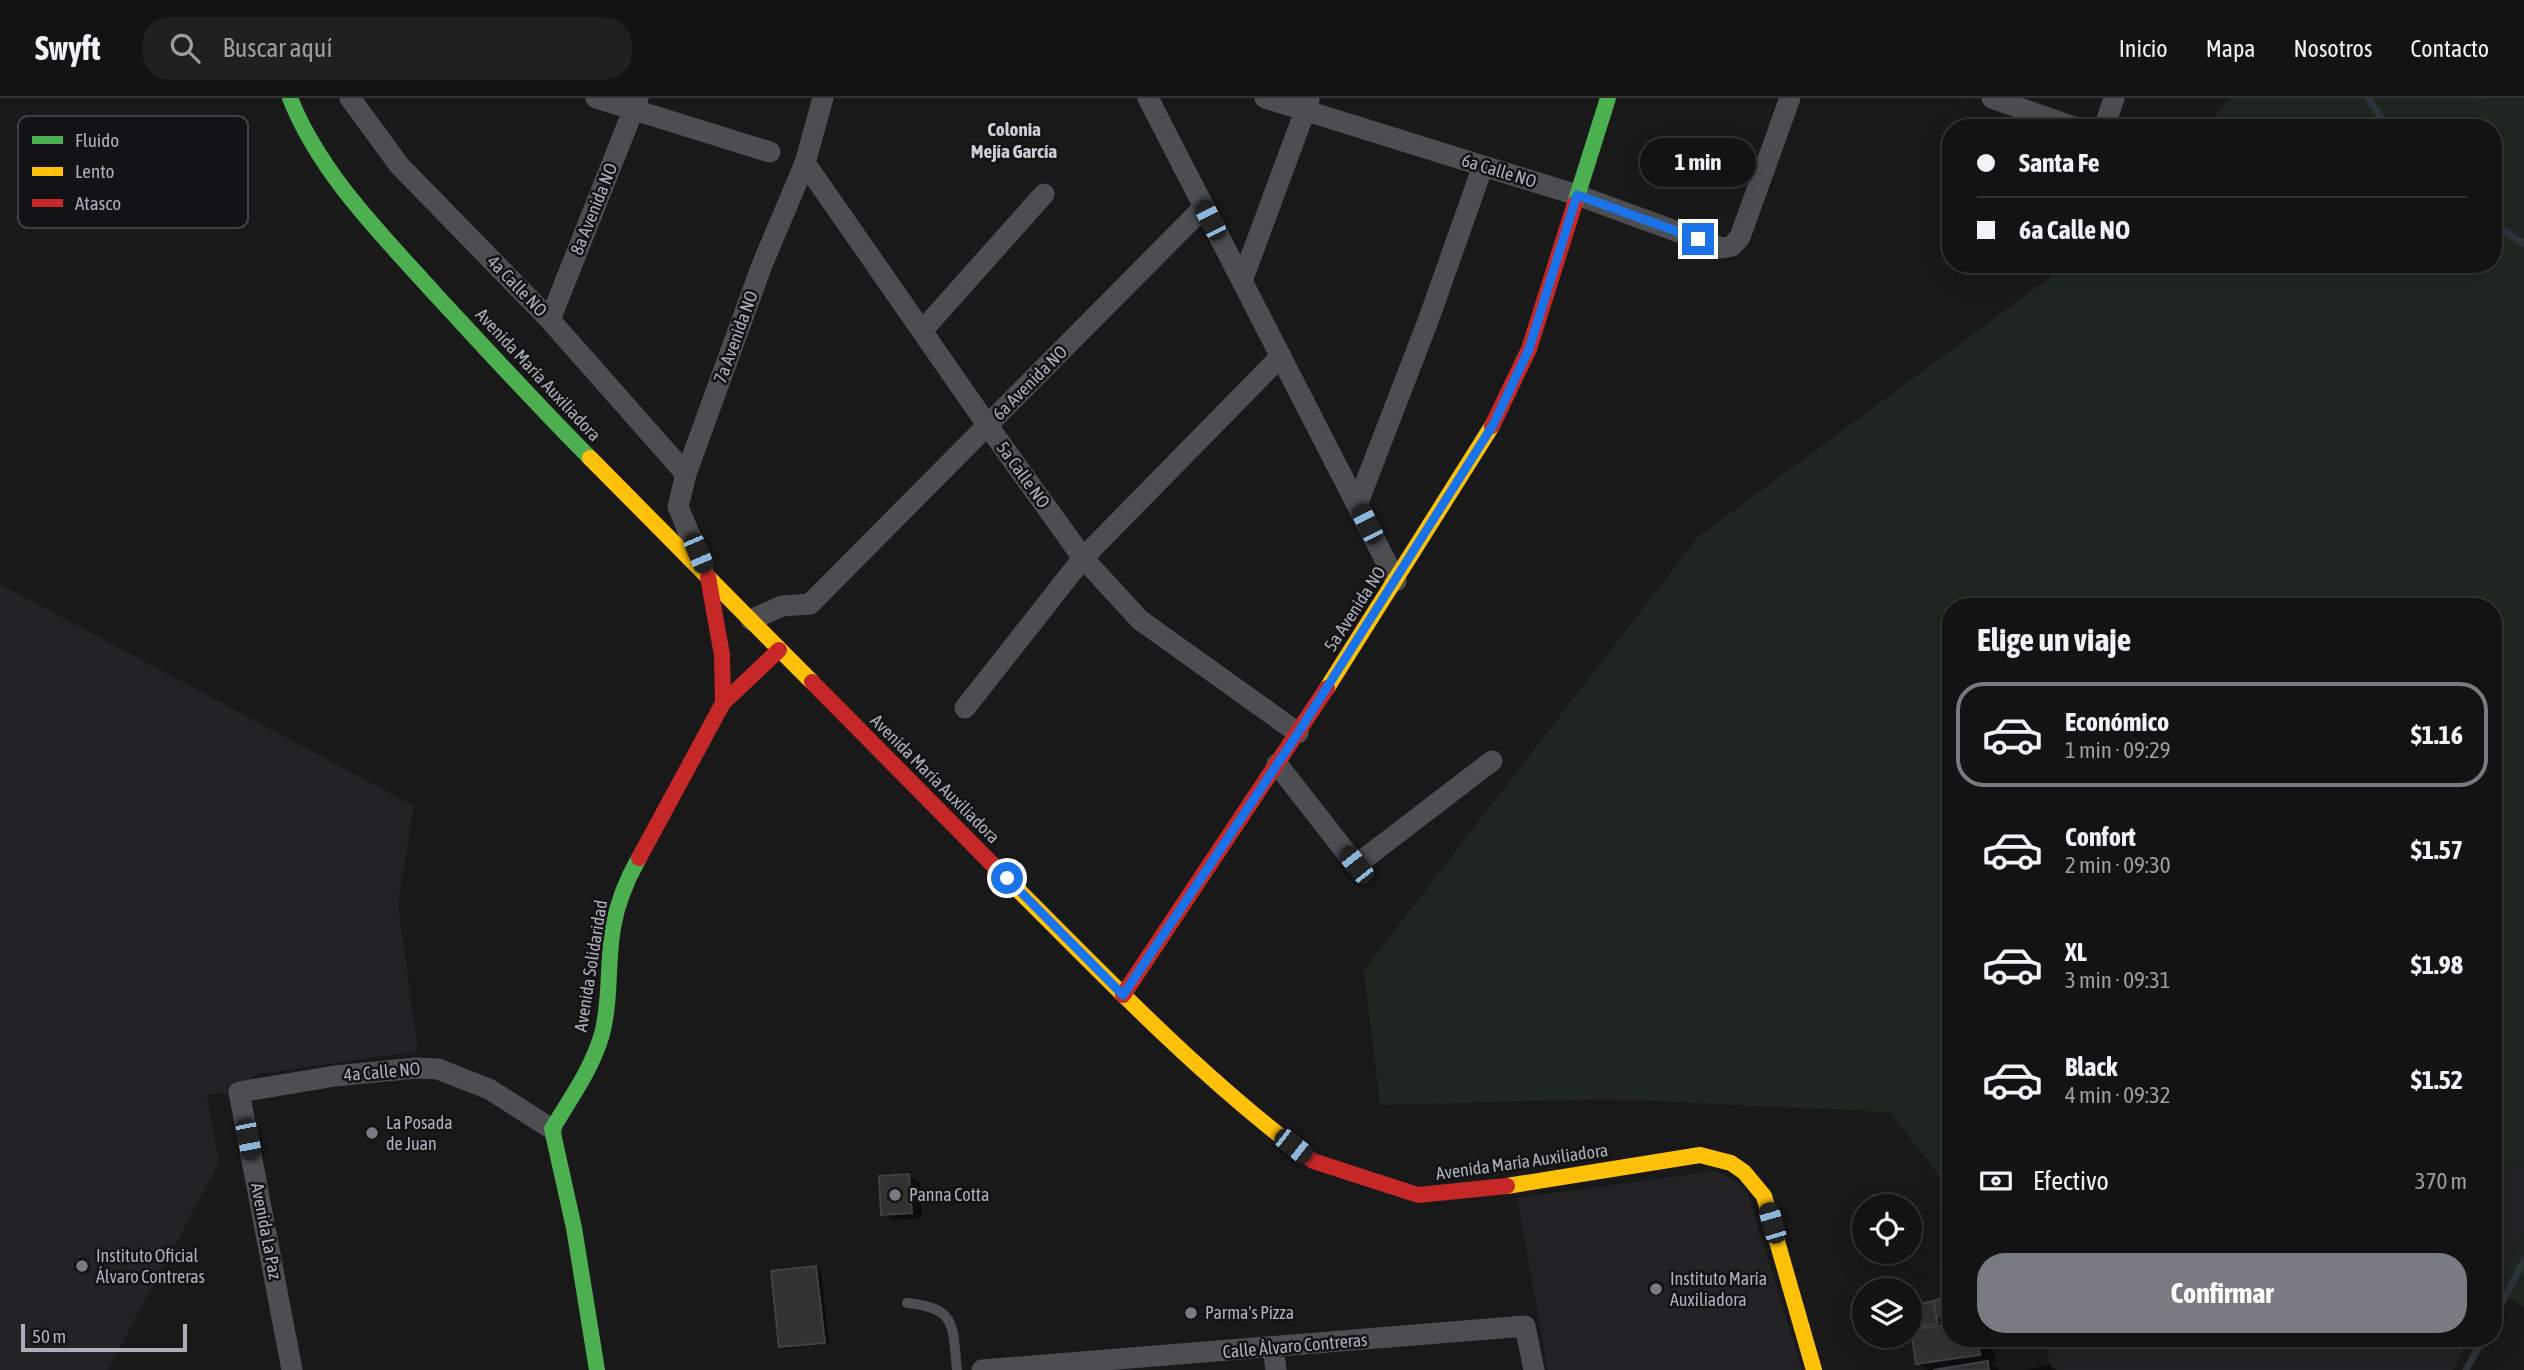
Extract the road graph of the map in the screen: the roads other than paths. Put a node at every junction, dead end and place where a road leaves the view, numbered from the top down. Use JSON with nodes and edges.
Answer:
{"nodes":[{"id":1,"x":350,"y":98,"type":"edge"},
{"id":2,"x":596,"y":98,"type":"edge"},
{"id":3,"x":823,"y":98,"type":"edge"},
{"id":4,"x":1148,"y":98,"type":"edge"},
{"id":5,"x":1265,"y":98,"type":"edge"},
{"id":6,"x":1608,"y":98,"type":"edge"},
{"id":7,"x":1790,"y":98,"type":"edge"},
{"id":8,"x":2113,"y":98,"type":"edge"},
{"id":9,"x":2003,"y":100,"type":"edge"},
{"id":10,"x":295,"y":103,"type":"edge"},
{"id":11,"x":636,"y":104,"type":"edge"},
{"id":12,"x":1307,"y":105,"type":"edge"},
{"id":13,"x":2053,"y":119,"type":"edge"},
{"id":14,"x":2107,"y":119,"type":"edge"},
{"id":15,"x":770,"y":152,"type":"dead end"},
{"id":16,"x":805,"y":163,"type":"junction"},
{"id":17,"x":1483,"y":166,"type":"junction"},
{"id":18,"x":1044,"y":194,"type":"dead end"},
{"id":19,"x":1577,"y":195,"type":"junction"},
{"id":20,"x":1204,"y":207,"type":"junction"},
{"id":21,"x":1242,"y":281,"type":"junction"},
{"id":22,"x":550,"y":320,"type":"junction"},
{"id":23,"x":922,"y":331,"type":"junction"},
{"id":24,"x":1280,"y":356,"type":"junction"},
{"id":25,"x":988,"y":426,"type":"junction"},
{"id":26,"x":686,"y":474,"type":"junction"},
{"id":27,"x":1357,"y":505,"type":"junction"},
{"id":28,"x":1083,"y":558,"type":"junction"},
{"id":29,"x":708,"y":577,"type":"junction"},
{"id":30,"x":1396,"y":581,"type":"junction"},
{"id":31,"x":751,"y":620,"type":"junction"},
{"id":32,"x":779,"y":650,"type":"junction"},
{"id":33,"x":723,"y":703,"type":"junction"},
{"id":34,"x":965,"y":708,"type":"dead end"},
{"id":35,"x":1298,"y":733,"type":"junction"},
{"id":36,"x":1492,"y":761,"type":"dead end"},
{"id":37,"x":1277,"y":764,"type":"junction"},
{"id":38,"x":1123,"y":995,"type":"junction"},
{"id":39,"x":239,"y":1093,"type":"joint"},
{"id":40,"x":552,"y":1129,"type":"junction"},
{"id":41,"x":907,"y":1303,"type":"dead end"},
{"id":42,"x":1273,"y":1348,"type":"junction"},
{"id":43,"x":292,"y":1370,"type":"edge"},
{"id":44,"x":597,"y":1370,"type":"edge"},
{"id":45,"x":957,"y":1370,"type":"edge"},
{"id":46,"x":982,"y":1370,"type":"edge"},
{"id":47,"x":1276,"y":1370,"type":"edge"},
{"id":48,"x":1534,"y":1370,"type":"edge"},
{"id":49,"x":1814,"y":1370,"type":"edge"}],
"edges":[{"from":1,"to":22,"type":"street","name":"4a Calle NO"},
{"from":2,"to":11,"type":"street"},
{"from":3,"to":16,"type":"street","name":"7a Avenida NO"},
{"from":4,"to":20,"type":"street"},
{"from":5,"to":12,"type":"street","name":"6a Calle NO"},
{"from":6,"to":19,"type":"street","name":"5a Avenida NO"},
{"from":7,"to":19,"type":"street","name":"6a Calle NO"},
{"from":8,"to":14,"type":"street"},
{"from":9,"to":13,"type":"street"},
{"from":10,"to":29,"type":"street","name":"Avenida María Auxiliadora"},
{"from":11,"to":15,"type":"street"},
{"from":11,"to":22,"type":"street","name":"8a Avenida NO"},
{"from":12,"to":17,"type":"street","name":"6a Calle NO"},
{"from":12,"to":21,"type":"street"},
{"from":16,"to":23,"type":"street","name":"5a Calle NO"},
{"from":16,"to":26,"type":"street","name":"7a Avenida NO"},
{"from":17,"to":19,"type":"street","name":"6a Calle NO"},
{"from":17,"to":27,"type":"street"},
{"from":18,"to":23,"type":"street"},
{"from":19,"to":30,"type":"street","name":"5a Avenida NO"},
{"from":20,"to":21,"type":"street"},
{"from":20,"to":25,"type":"street","name":"6a Avenida NO"},
{"from":21,"to":24,"type":"street"},
{"from":22,"to":26,"type":"street","name":"4a Calle NO"},
{"from":23,"to":25,"type":"street","name":"5a Calle NO"},
{"from":24,"to":27,"type":"street"},
{"from":24,"to":28,"type":"street"},
{"from":25,"to":28,"type":"street","name":"5a Calle NO"},
{"from":25,"to":31,"type":"street","name":"6a Avenida NO"},
{"from":26,"to":29,"type":"street","name":"7a Avenida NO"},
{"from":27,"to":30,"type":"street"},
{"from":28,"to":34,"type":"street"},
{"from":28,"to":35,"type":"street","name":"5a Calle NO"},
{"from":29,"to":31,"type":"street","name":"Avenida María Auxiliadora"},
{"from":29,"to":33,"type":"street","name":"Avenida Solidaridad"},
{"from":30,"to":35,"type":"street","name":"5a Avenida NO"},
{"from":31,"to":32,"type":"street","name":"Avenida María Auxiliadora"},
{"from":32,"to":33,"type":"street","name":"Avenida Solidaridad"},
{"from":32,"to":38,"type":"street","name":"Avenida María Auxiliadora"},
{"from":33,"to":40,"type":"street","name":"Avenida Solidaridad"},
{"from":35,"to":37,"type":"street","name":"5a Avenida NO"},
{"from":36,"to":37,"type":"street"},
{"from":37,"to":38,"type":"street","name":"5a Avenida NO"},
{"from":38,"to":49,"type":"street","name":"Avenida María Auxiliadora"},
{"from":39,"to":40,"type":"street","name":"4a Calle NO"},
{"from":39,"to":43,"type":"street","name":"Avenida La Paz"},
{"from":40,"to":44,"type":"street"},
{"from":41,"to":45,"type":"lane"},
{"from":42,"to":46,"type":"street","name":"Calle Álvaro Contreras"},
{"from":42,"to":47,"type":"street"},
{"from":42,"to":48,"type":"street","name":"Calle Álvaro Contreras"}]}
